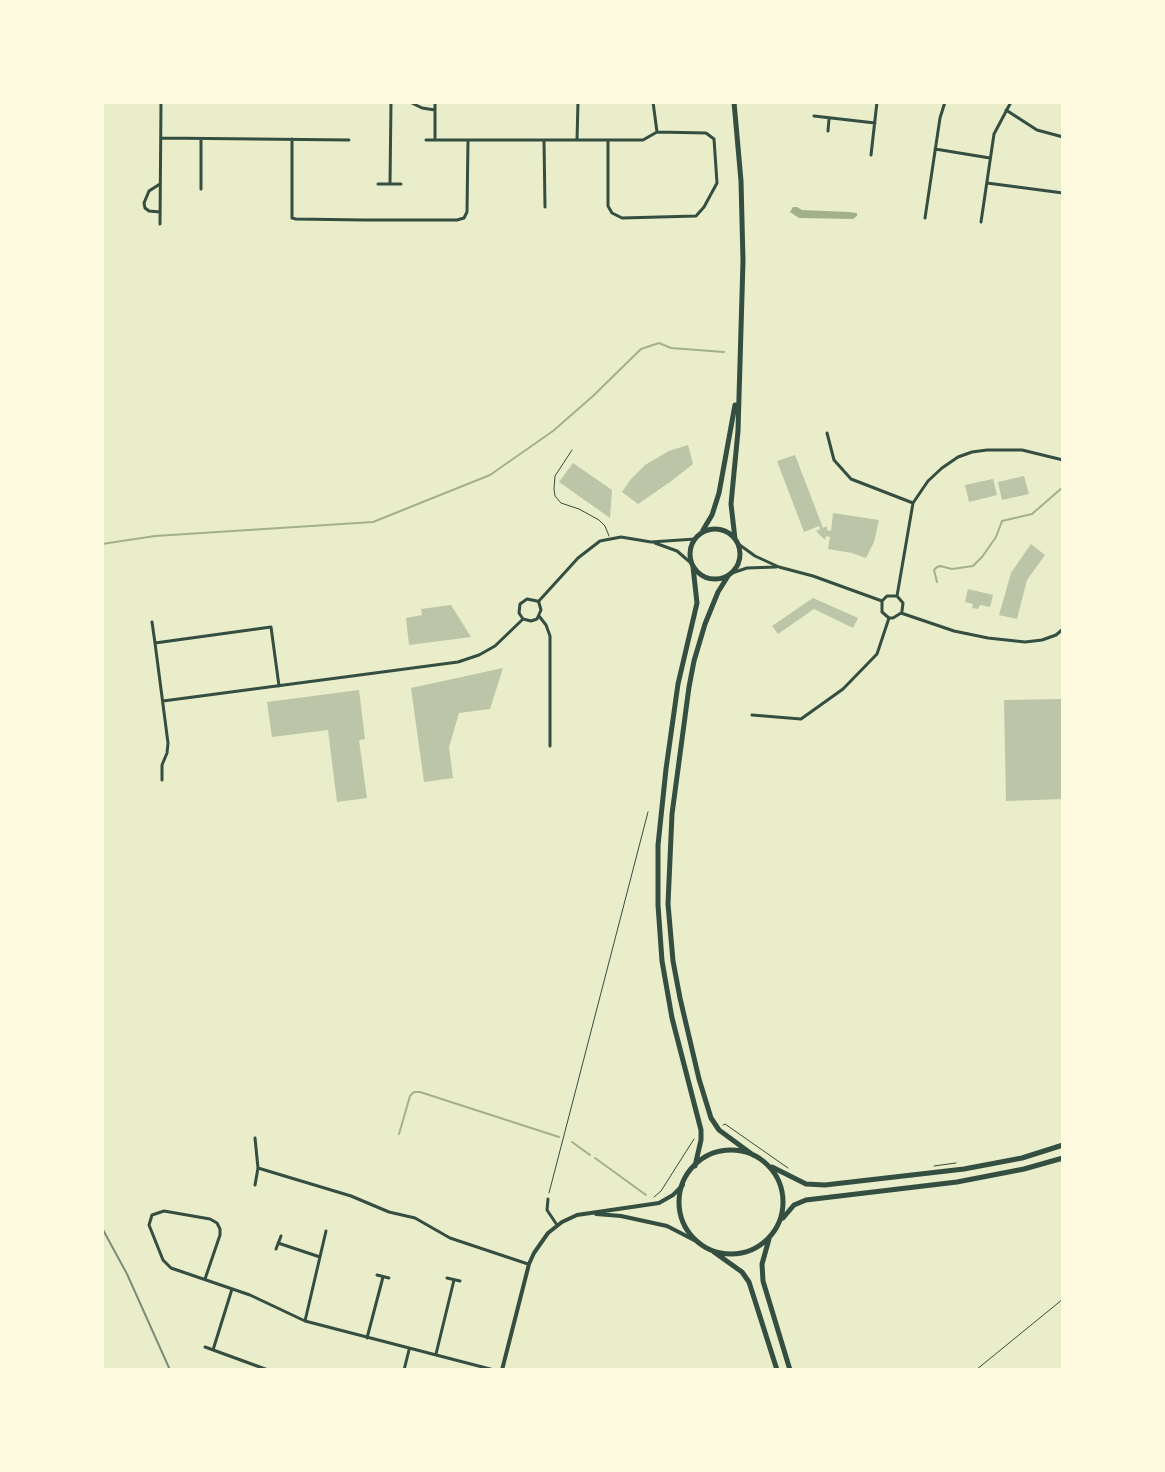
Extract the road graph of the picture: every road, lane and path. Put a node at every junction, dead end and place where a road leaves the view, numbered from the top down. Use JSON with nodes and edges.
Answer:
{"nodes":[{"id":1,"x":161,"y":102,"type":"edge"},
{"id":2,"x":391,"y":102,"type":"edge"},
{"id":3,"x":410,"y":102,"type":"edge"},
{"id":4,"x":435,"y":102,"type":"edge"},
{"id":5,"x":578,"y":102,"type":"edge"},
{"id":6,"x":653,"y":102,"type":"edge"},
{"id":7,"x":734,"y":102,"type":"edge"},
{"id":8,"x":877,"y":102,"type":"edge"},
{"id":9,"x":945,"y":102,"type":"edge"},
{"id":10,"x":1011,"y":102,"type":"edge"},
{"id":11,"x":435,"y":110,"type":"junction"},
{"id":12,"x":1006,"y":110,"type":"junction"},
{"id":13,"x":814,"y":116,"type":"dead end"},
{"id":14,"x":829,"y":119,"type":"junction"},
{"id":15,"x":875,"y":123,"type":"junction"},
{"id":16,"x":828,"y":131,"type":"dead end"},
{"id":17,"x":657,"y":132,"type":"junction"},
{"id":18,"x":1063,"y":137,"type":"edge"},
{"id":19,"x":161,"y":138,"type":"junction"},
{"id":20,"x":201,"y":139,"type":"junction"},
{"id":21,"x":292,"y":139,"type":"junction"},
{"id":22,"x":349,"y":140,"type":"dead end"},
{"id":23,"x":426,"y":140,"type":"dead end"},
{"id":24,"x":435,"y":140,"type":"junction"},
{"id":25,"x":468,"y":140,"type":"junction"},
{"id":26,"x":544,"y":140,"type":"junction"},
{"id":27,"x":577,"y":140,"type":"junction"},
{"id":28,"x":608,"y":140,"type":"junction"},
{"id":29,"x":935,"y":149,"type":"junction"},
{"id":30,"x":871,"y":155,"type":"dead end"},
{"id":31,"x":990,"y":158,"type":"junction"},
{"id":32,"x":987,"y":183,"type":"junction"},
{"id":33,"x":160,"y":184,"type":"junction"},
{"id":34,"x":378,"y":184,"type":"dead end"},
{"id":35,"x":390,"y":184,"type":"junction"},
{"id":36,"x":401,"y":184,"type":"dead end"},
{"id":37,"x":201,"y":189,"type":"dead end"},
{"id":38,"x":1063,"y":193,"type":"edge"},
{"id":39,"x":545,"y":207,"type":"dead end"},
{"id":40,"x":160,"y":212,"type":"junction"},
{"id":41,"x":925,"y":218,"type":"dead end"},
{"id":42,"x":981,"y":222,"type":"dead end"},
{"id":43,"x":160,"y":224,"type":"dead end"},
{"id":44,"x":738,"y":388,"type":"junction"},
{"id":45,"x":827,"y":433,"type":"dead end"},
{"id":46,"x":572,"y":450,"type":"dead end"},
{"id":47,"x":1063,"y":460,"type":"edge"},
{"id":48,"x":913,"y":503,"type":"junction"},
{"id":49,"x":697,"y":537,"type":"junction"},
{"id":50,"x":609,"y":538,"type":"junction"},
{"id":51,"x":736,"y":541,"type":"junction"},
{"id":52,"x":651,"y":542,"type":"junction"},
{"id":53,"x":692,"y":565,"type":"junction"},
{"id":54,"x":779,"y":567,"type":"junction"},
{"id":55,"x":730,"y":574,"type":"junction"},
{"id":56,"x":897,"y":596,"type":"junction"},
{"id":57,"x":882,"y":601,"type":"junction"},
{"id":58,"x":538,"y":602,"type":"junction"},
{"id":59,"x":901,"y":613,"type":"junction"},
{"id":60,"x":539,"y":616,"type":"junction"},
{"id":61,"x":889,"y":618,"type":"junction"},
{"id":62,"x":523,"y":619,"type":"junction"},
{"id":63,"x":152,"y":622,"type":"dead end"},
{"id":64,"x":1063,"y":629,"type":"edge"},
{"id":65,"x":155,"y":643,"type":"junction"},
{"id":66,"x":279,"y":686,"type":"junction"},
{"id":67,"x":163,"y":701,"type":"junction"},
{"id":68,"x":752,"y":715,"type":"dead end"},
{"id":69,"x":550,"y":746,"type":"dead end"},
{"id":70,"x":162,"y":780,"type":"dead end"},
{"id":71,"x":648,"y":812,"type":"dead end"},
{"id":72,"x":725,"y":1124,"type":"dead end"},
{"id":73,"x":696,"y":1136,"type":"dead end"},
{"id":74,"x":255,"y":1138,"type":"dead end"},
{"id":75,"x":1063,"y":1145,"type":"edge"},
{"id":76,"x":753,"y":1155,"type":"junction"},
{"id":77,"x":1063,"y":1158,"type":"edge"},
{"id":78,"x":962,"y":1163,"type":"dead end"},
{"id":79,"x":767,"y":1165,"type":"junction"},
{"id":80,"x":695,"y":1166,"type":"junction"},
{"id":81,"x":928,"y":1167,"type":"dead end"},
{"id":82,"x":258,"y":1168,"type":"junction"},
{"id":83,"x":795,"y":1172,"type":"dead end"},
{"id":84,"x":255,"y":1185,"type":"dead end"},
{"id":85,"x":683,"y":1185,"type":"junction"},
{"id":86,"x":652,"y":1198,"type":"dead end"},
{"id":87,"x":548,"y":1199,"type":"joint"},
{"id":88,"x":587,"y":1213,"type":"junction"},
{"id":89,"x":779,"y":1222,"type":"junction"},
{"id":90,"x":557,"y":1225,"type":"junction"},
{"id":91,"x":326,"y":1231,"type":"dead end"},
{"id":92,"x":281,"y":1236,"type":"dead end"},
{"id":93,"x":769,"y":1238,"type":"junction"},
{"id":94,"x":278,"y":1243,"type":"junction"},
{"id":95,"x":700,"y":1243,"type":"junction"},
{"id":96,"x":276,"y":1249,"type":"dead end"},
{"id":97,"x":712,"y":1250,"type":"junction"},
{"id":98,"x":320,"y":1257,"type":"junction"},
{"id":99,"x":529,"y":1264,"type":"junction"},
{"id":100,"x":377,"y":1275,"type":"dead end"},
{"id":101,"x":383,"y":1277,"type":"junction"},
{"id":102,"x":389,"y":1278,"type":"dead end"},
{"id":103,"x":447,"y":1278,"type":"dead end"},
{"id":104,"x":205,"y":1279,"type":"junction"},
{"id":105,"x":454,"y":1280,"type":"junction"},
{"id":106,"x":460,"y":1281,"type":"dead end"},
{"id":107,"x":232,"y":1289,"type":"junction"},
{"id":108,"x":1063,"y":1299,"type":"edge"},
{"id":109,"x":305,"y":1321,"type":"junction"},
{"id":110,"x":367,"y":1338,"type":"junction"},
{"id":111,"x":205,"y":1347,"type":"dead end"},
{"id":112,"x":410,"y":1349,"type":"junction"},
{"id":113,"x":213,"y":1350,"type":"junction"},
{"id":114,"x":436,"y":1355,"type":"junction"},
{"id":115,"x":268,"y":1370,"type":"edge"},
{"id":116,"x":404,"y":1370,"type":"edge"},
{"id":117,"x":494,"y":1370,"type":"edge"},
{"id":118,"x":502,"y":1370,"type":"edge"},
{"id":119,"x":777,"y":1370,"type":"edge"},
{"id":120,"x":790,"y":1370,"type":"edge"},
{"id":121,"x":976,"y":1370,"type":"edge"}],
"edges":[{"from":1,"to":19,"type":"street"},
{"from":2,"to":35,"type":"street"},
{"from":3,"to":11,"type":"street"},
{"from":4,"to":11,"type":"street"},
{"from":5,"to":27,"type":"street"},
{"from":6,"to":17,"type":"street"},
{"from":7,"to":44,"type":"main road"},
{"from":8,"to":15,"type":"street"},
{"from":9,"to":29,"type":"street"},
{"from":10,"to":12,"type":"street"},
{"from":11,"to":24,"type":"street"},
{"from":12,"to":18,"type":"street"},
{"from":12,"to":31,"type":"street"},
{"from":13,"to":14,"type":"street"},
{"from":14,"to":15,"type":"street"},
{"from":14,"to":16,"type":"street"},
{"from":15,"to":30,"type":"street"},
{"from":17,"to":28,"type":"street"},
{"from":17,"to":28,"type":"street"},
{"from":19,"to":20,"type":"street"},
{"from":19,"to":33,"type":"street"},
{"from":20,"to":21,"type":"street"},
{"from":20,"to":37,"type":"street"},
{"from":21,"to":22,"type":"street"},
{"from":21,"to":25,"type":"street"},
{"from":23,"to":24,"type":"street"},
{"from":24,"to":25,"type":"street"},
{"from":25,"to":26,"type":"street"},
{"from":26,"to":27,"type":"street"},
{"from":26,"to":39,"type":"street"},
{"from":27,"to":28,"type":"street"},
{"from":29,"to":31,"type":"street"},
{"from":29,"to":41,"type":"street"},
{"from":31,"to":32,"type":"street"},
{"from":32,"to":38,"type":"street"},
{"from":32,"to":42,"type":"street"},
{"from":33,"to":40,"type":"street"},
{"from":33,"to":40,"type":"street"},
{"from":34,"to":35,"type":"street"},
{"from":35,"to":36,"type":"street"},
{"from":40,"to":43,"type":"street"},
{"from":44,"to":49,"type":"main road"},
{"from":44,"to":51,"type":"main road"},
{"from":45,"to":48,"type":"street"},
{"from":46,"to":50,"type":"lane"},
{"from":47,"to":48,"type":"street"},
{"from":48,"to":56,"type":"street"},
{"from":49,"to":51,"type":"main road"},
{"from":49,"to":52,"type":"street"},
{"from":49,"to":53,"type":"main road"},
{"from":50,"to":52,"type":"street"},
{"from":50,"to":58,"type":"street"},
{"from":51,"to":54,"type":"street"},
{"from":51,"to":55,"type":"main road"},
{"from":52,"to":53,"type":"street"},
{"from":53,"to":55,"type":"main road"},
{"from":53,"to":80,"type":"main road"},
{"from":54,"to":55,"type":"street"},
{"from":54,"to":57,"type":"street"},
{"from":55,"to":76,"type":"main road"},
{"from":56,"to":57,"type":"street"},
{"from":56,"to":59,"type":"street"},
{"from":57,"to":61,"type":"street"},
{"from":58,"to":60,"type":"street"},
{"from":58,"to":62,"type":"street"},
{"from":59,"to":61,"type":"street"},
{"from":59,"to":64,"type":"street"},
{"from":60,"to":62,"type":"street"},
{"from":60,"to":69,"type":"street"},
{"from":61,"to":68,"type":"street"},
{"from":62,"to":66,"type":"street"},
{"from":63,"to":65,"type":"street"},
{"from":65,"to":66,"type":"street"},
{"from":65,"to":67,"type":"street"},
{"from":66,"to":67,"type":"street"},
{"from":67,"to":70,"type":"street"},
{"from":71,"to":87,"type":"path"},
{"from":72,"to":83,"type":"path"},
{"from":73,"to":86,"type":"path"},
{"from":74,"to":82,"type":"street"},
{"from":75,"to":79,"type":"main road"},
{"from":76,"to":79,"type":"main road"},
{"from":76,"to":80,"type":"main road"},
{"from":77,"to":89,"type":"main road"},
{"from":78,"to":81,"type":"path"},
{"from":79,"to":89,"type":"main road"},
{"from":80,"to":85,"type":"main road"},
{"from":82,"to":84,"type":"street"},
{"from":82,"to":99,"type":"street"},
{"from":85,"to":88,"type":"main road"},
{"from":85,"to":95,"type":"main road"},
{"from":87,"to":90,"type":"street"},
{"from":88,"to":90,"type":"main road"},
{"from":88,"to":95,"type":"main road"},
{"from":89,"to":93,"type":"main road"},
{"from":90,"to":99,"type":"main road"},
{"from":91,"to":98,"type":"street"},
{"from":92,"to":94,"type":"street"},
{"from":93,"to":97,"type":"main road"},
{"from":93,"to":120,"type":"main road"},
{"from":94,"to":96,"type":"street"},
{"from":94,"to":98,"type":"street"},
{"from":95,"to":97,"type":"main road"},
{"from":97,"to":119,"type":"main road"},
{"from":98,"to":109,"type":"street"},
{"from":99,"to":118,"type":"main road"},
{"from":100,"to":101,"type":"street"},
{"from":101,"to":102,"type":"street"},
{"from":101,"to":110,"type":"street"},
{"from":103,"to":105,"type":"street"},
{"from":104,"to":104,"type":"street"},
{"from":104,"to":107,"type":"street"},
{"from":105,"to":106,"type":"street"},
{"from":105,"to":114,"type":"street"},
{"from":107,"to":109,"type":"street"},
{"from":107,"to":113,"type":"street"},
{"from":108,"to":121,"type":"path"},
{"from":109,"to":110,"type":"street"},
{"from":110,"to":112,"type":"street"},
{"from":111,"to":113,"type":"street"},
{"from":112,"to":114,"type":"street"},
{"from":112,"to":116,"type":"street"},
{"from":113,"to":115,"type":"street"},
{"from":114,"to":117,"type":"street"}]}
